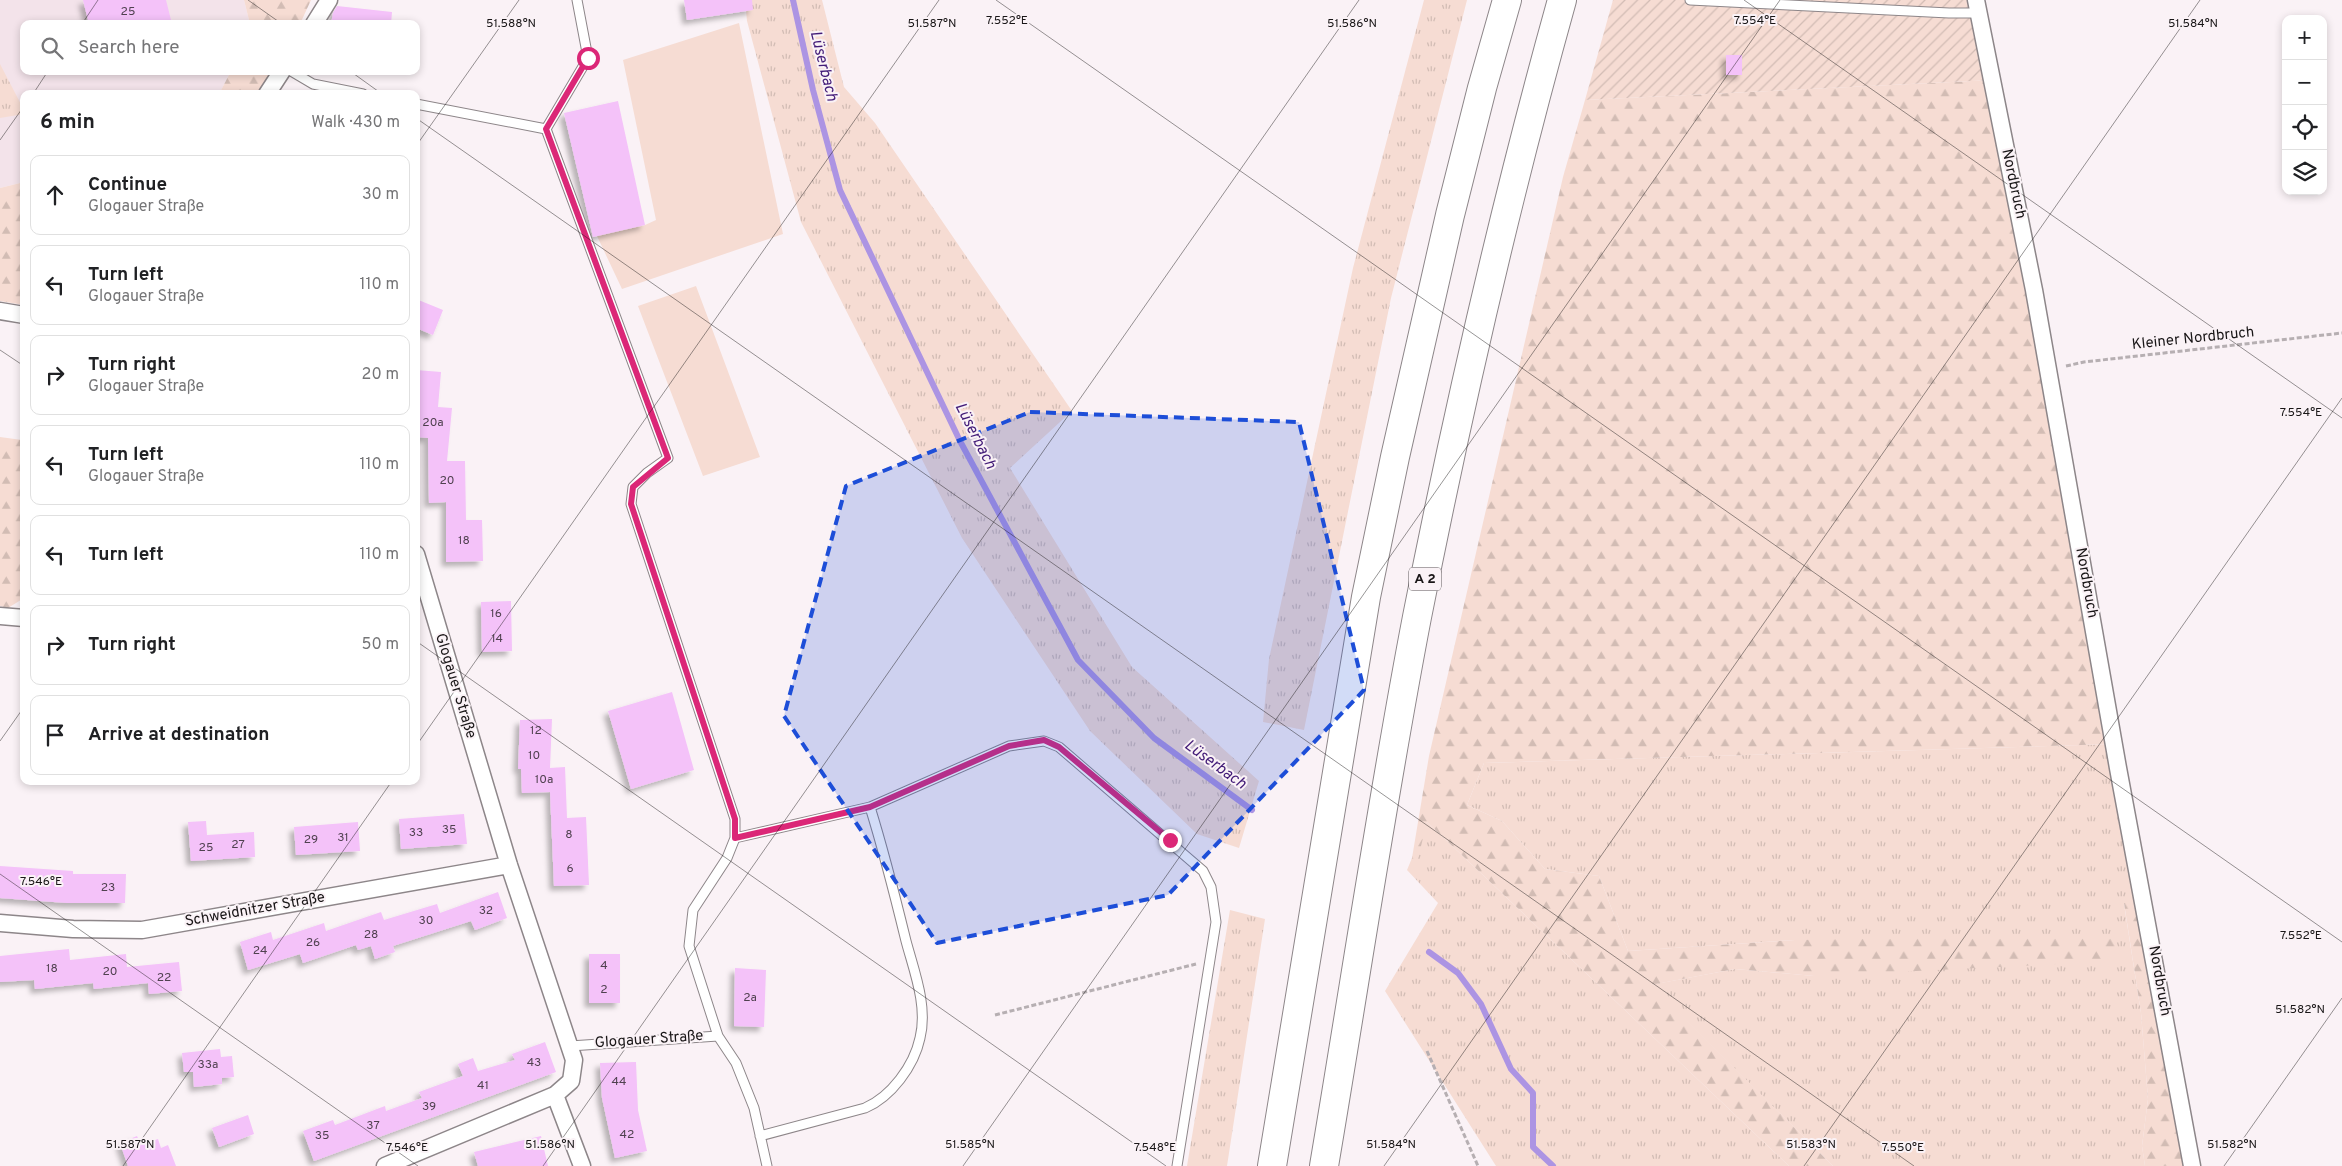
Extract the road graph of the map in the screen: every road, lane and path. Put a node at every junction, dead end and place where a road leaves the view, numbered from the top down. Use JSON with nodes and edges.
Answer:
{"nodes":[{"id":1,"x":330,"y":0,"type":"edge"},
{"id":2,"x":577,"y":0,"type":"edge"},
{"id":3,"x":1506,"y":0,"type":"edge"},
{"id":4,"x":1562,"y":0,"type":"edge"},
{"id":5,"x":1690,"y":0,"type":"edge"},
{"id":6,"x":1978,"y":6,"type":"edge"},
{"id":7,"x":317,"y":20,"type":"edge"},
{"id":8,"x":279,"y":75,"type":"edge"},
{"id":9,"x":298,"y":75,"type":"edge"},
{"id":10,"x":270,"y":90,"type":"edge"},
{"id":11,"x":343,"y":90,"type":"edge"},
{"id":12,"x":420,"y":105,"type":"edge"},
{"id":13,"x":546,"y":129,"type":"junction"},
{"id":14,"x":0,"y":311,"type":"edge"},
{"id":15,"x":20,"y":314,"type":"edge"},
{"id":16,"x":2342,"y":334,"type":"edge"},
{"id":17,"x":2048,"y":370,"type":"junction"},
{"id":18,"x":420,"y":582,"type":"edge"},
{"id":19,"x":423,"y":603,"type":"edge"},
{"id":20,"x":0,"y":616,"type":"edge"},
{"id":21,"x":20,"y":618,"type":"edge"},
{"id":22,"x":870,"y":807,"type":"junction"},
{"id":23,"x":735,"y":838,"type":"junction"},
{"id":24,"x":509,"y":865,"type":"junction"},
{"id":25,"x":0,"y":923,"type":"edge"},
{"id":26,"x":1209,"y":961,"type":"junction"},
{"id":27,"x":996,"y":1015,"type":"dead end"},
{"id":28,"x":718,"y":1036,"type":"junction"},
{"id":29,"x":570,"y":1046,"type":"junction"},
{"id":30,"x":1427,"y":1051,"type":"dead end"},
{"id":31,"x":555,"y":1095,"type":"junction"},
{"id":32,"x":760,"y":1136,"type":"junction"},
{"id":33,"x":385,"y":1166,"type":"edge"},
{"id":34,"x":582,"y":1166,"type":"edge"},
{"id":35,"x":767,"y":1166,"type":"edge"},
{"id":36,"x":1176,"y":1166,"type":"edge"},
{"id":37,"x":1272,"y":1166,"type":"edge"},
{"id":38,"x":1324,"y":1166,"type":"edge"},
{"id":39,"x":1478,"y":1166,"type":"edge"},
{"id":40,"x":2192,"y":1166,"type":"edge"}],
"edges":[{"from":1,"to":7,"type":"street"},
{"from":2,"to":13,"type":"lane"},
{"from":3,"to":37,"type":"highway"},
{"from":4,"to":38,"type":"highway","number":"A 2"},
{"from":5,"to":6,"type":"lane"},
{"from":6,"to":17,"type":"street","name":"Nordbruch"},
{"from":8,"to":10,"type":"street"},
{"from":9,"to":11,"type":"lane"},
{"from":12,"to":13,"type":"lane"},
{"from":13,"to":23,"type":"lane","name":"Glogauer Straße"},
{"from":14,"to":15,"type":"street"},
{"from":16,"to":17,"type":"path","name":"Kleiner Nordbruch"},
{"from":17,"to":40,"type":"street","name":"Nordbruch"},
{"from":18,"to":19,"type":"street","name":"Glogauer Straße"},
{"from":19,"to":24,"type":"street","name":"Glogauer Straße"},
{"from":20,"to":21,"type":"street"},
{"from":22,"to":23,"type":"lane"},
{"from":22,"to":26,"type":"lane"},
{"from":22,"to":32,"type":"lane"},
{"from":23,"to":28,"type":"lane","name":"Glogauer Straße"},
{"from":24,"to":25,"type":"street","name":"Schweidnitzer Straße"},
{"from":24,"to":29,"type":"street","name":"Glogauer Straße"},
{"from":26,"to":27,"type":"path"},
{"from":26,"to":36,"type":"lane"},
{"from":28,"to":29,"type":"lane","name":"Glogauer Straße"},
{"from":28,"to":32,"type":"lane"},
{"from":29,"to":31,"type":"street","name":"Glogauer Straße"},
{"from":30,"to":39,"type":"path"},
{"from":31,"to":33,"type":"street"},
{"from":31,"to":34,"type":"street"},
{"from":32,"to":35,"type":"lane"}]}
